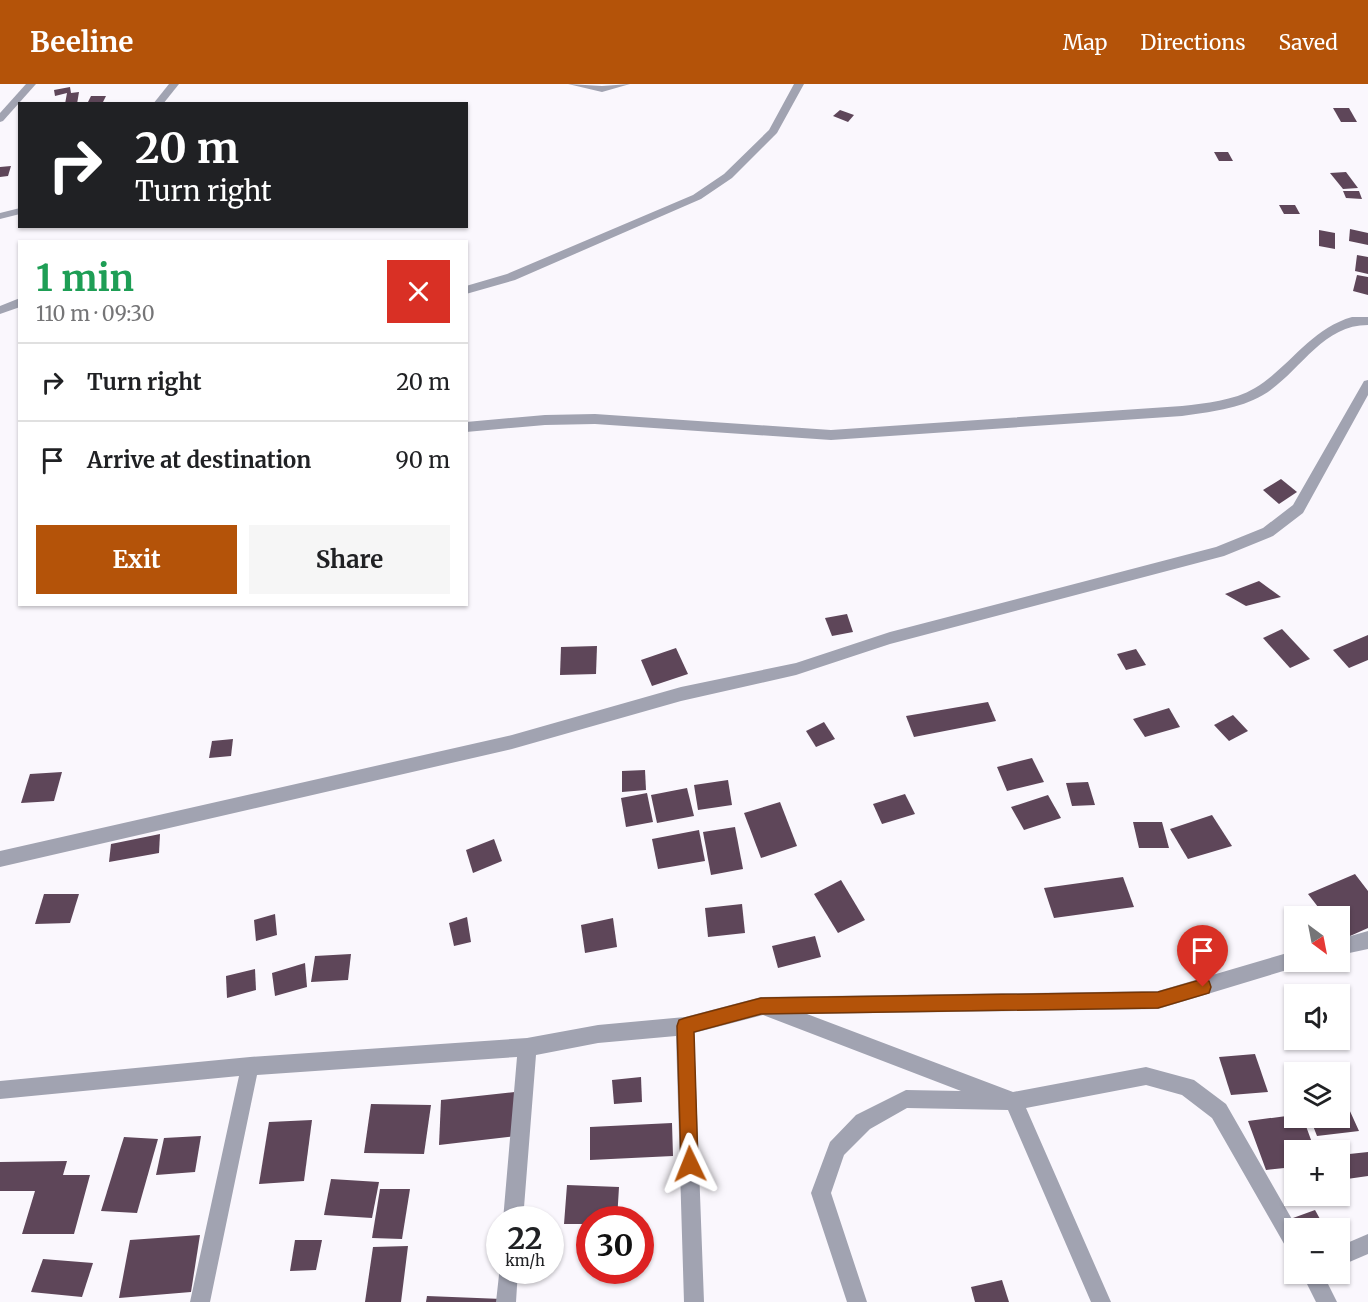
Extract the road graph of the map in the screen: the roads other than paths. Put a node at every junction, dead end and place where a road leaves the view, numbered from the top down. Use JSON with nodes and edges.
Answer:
{"nodes":[{"id":1,"x":31,"y":84,"type":"edge"},
{"id":2,"x":174,"y":84,"type":"edge"},
{"id":3,"x":573,"y":84,"type":"edge"},
{"id":4,"x":625,"y":84,"type":"edge"},
{"id":5,"x":799,"y":84,"type":"edge"},
{"id":6,"x":160,"y":102,"type":"edge"},
{"id":7,"x":0,"y":119,"type":"edge"},
{"id":8,"x":18,"y":212,"type":"edge"},
{"id":9,"x":0,"y":216,"type":"edge"},
{"id":10,"x":468,"y":289,"type":"edge"},
{"id":11,"x":18,"y":303,"type":"edge"},
{"id":12,"x":0,"y":310,"type":"edge"},
{"id":13,"x":1368,"y":321,"type":"edge"},
{"id":14,"x":1368,"y":384,"type":"edge"},
{"id":15,"x":468,"y":427,"type":"edge"},
{"id":16,"x":0,"y":859,"type":"edge"},
{"id":17,"x":1368,"y":940,"type":"edge"},
{"id":18,"x":1350,"y":944,"type":"edge"},
{"id":19,"x":1284,"y":963,"type":"edge"},
{"id":20,"x":761,"y":1006,"type":"junction"},
{"id":21,"x":685,"y":1026,"type":"junction"},
{"id":22,"x":527,"y":1047,"type":"junction"},
{"id":23,"x":250,"y":1066,"type":"junction"},
{"id":24,"x":0,"y":1090,"type":"edge"},
{"id":25,"x":1013,"y":1101,"type":"junction"},
{"id":26,"x":514,"y":1206,"type":"edge"},
{"id":27,"x":1284,"y":1225,"type":"edge"},
{"id":28,"x":1368,"y":1244,"type":"edge"},
{"id":29,"x":1350,"y":1252,"type":"edge"},
{"id":30,"x":507,"y":1284,"type":"edge"},
{"id":31,"x":1317,"y":1284,"type":"edge"},
{"id":32,"x":200,"y":1302,"type":"edge"},
{"id":33,"x":506,"y":1302,"type":"edge"},
{"id":34,"x":694,"y":1302,"type":"edge"},
{"id":35,"x":857,"y":1302,"type":"edge"},
{"id":36,"x":1101,"y":1302,"type":"edge"},
{"id":37,"x":1327,"y":1302,"type":"edge"}],
"edges":[{"from":1,"to":7,"type":"street"},
{"from":2,"to":6,"type":"street"},
{"from":3,"to":4,"type":"street"},
{"from":5,"to":10,"type":"street"},
{"from":8,"to":9,"type":"street"},
{"from":11,"to":12,"type":"street"},
{"from":13,"to":15,"type":"street"},
{"from":14,"to":16,"type":"street"},
{"from":17,"to":18,"type":"street"},
{"from":19,"to":20,"type":"street"},
{"from":20,"to":21,"type":"street"},
{"from":20,"to":25,"type":"street"},
{"from":21,"to":22,"type":"street"},
{"from":21,"to":34,"type":"street"},
{"from":22,"to":23,"type":"street"},
{"from":22,"to":26,"type":"street"},
{"from":23,"to":24,"type":"street"},
{"from":23,"to":32,"type":"street"},
{"from":25,"to":27,"type":"street"},
{"from":25,"to":35,"type":"street"},
{"from":25,"to":36,"type":"street"},
{"from":28,"to":29,"type":"street"},
{"from":30,"to":33,"type":"street"},
{"from":31,"to":37,"type":"street"}]}
